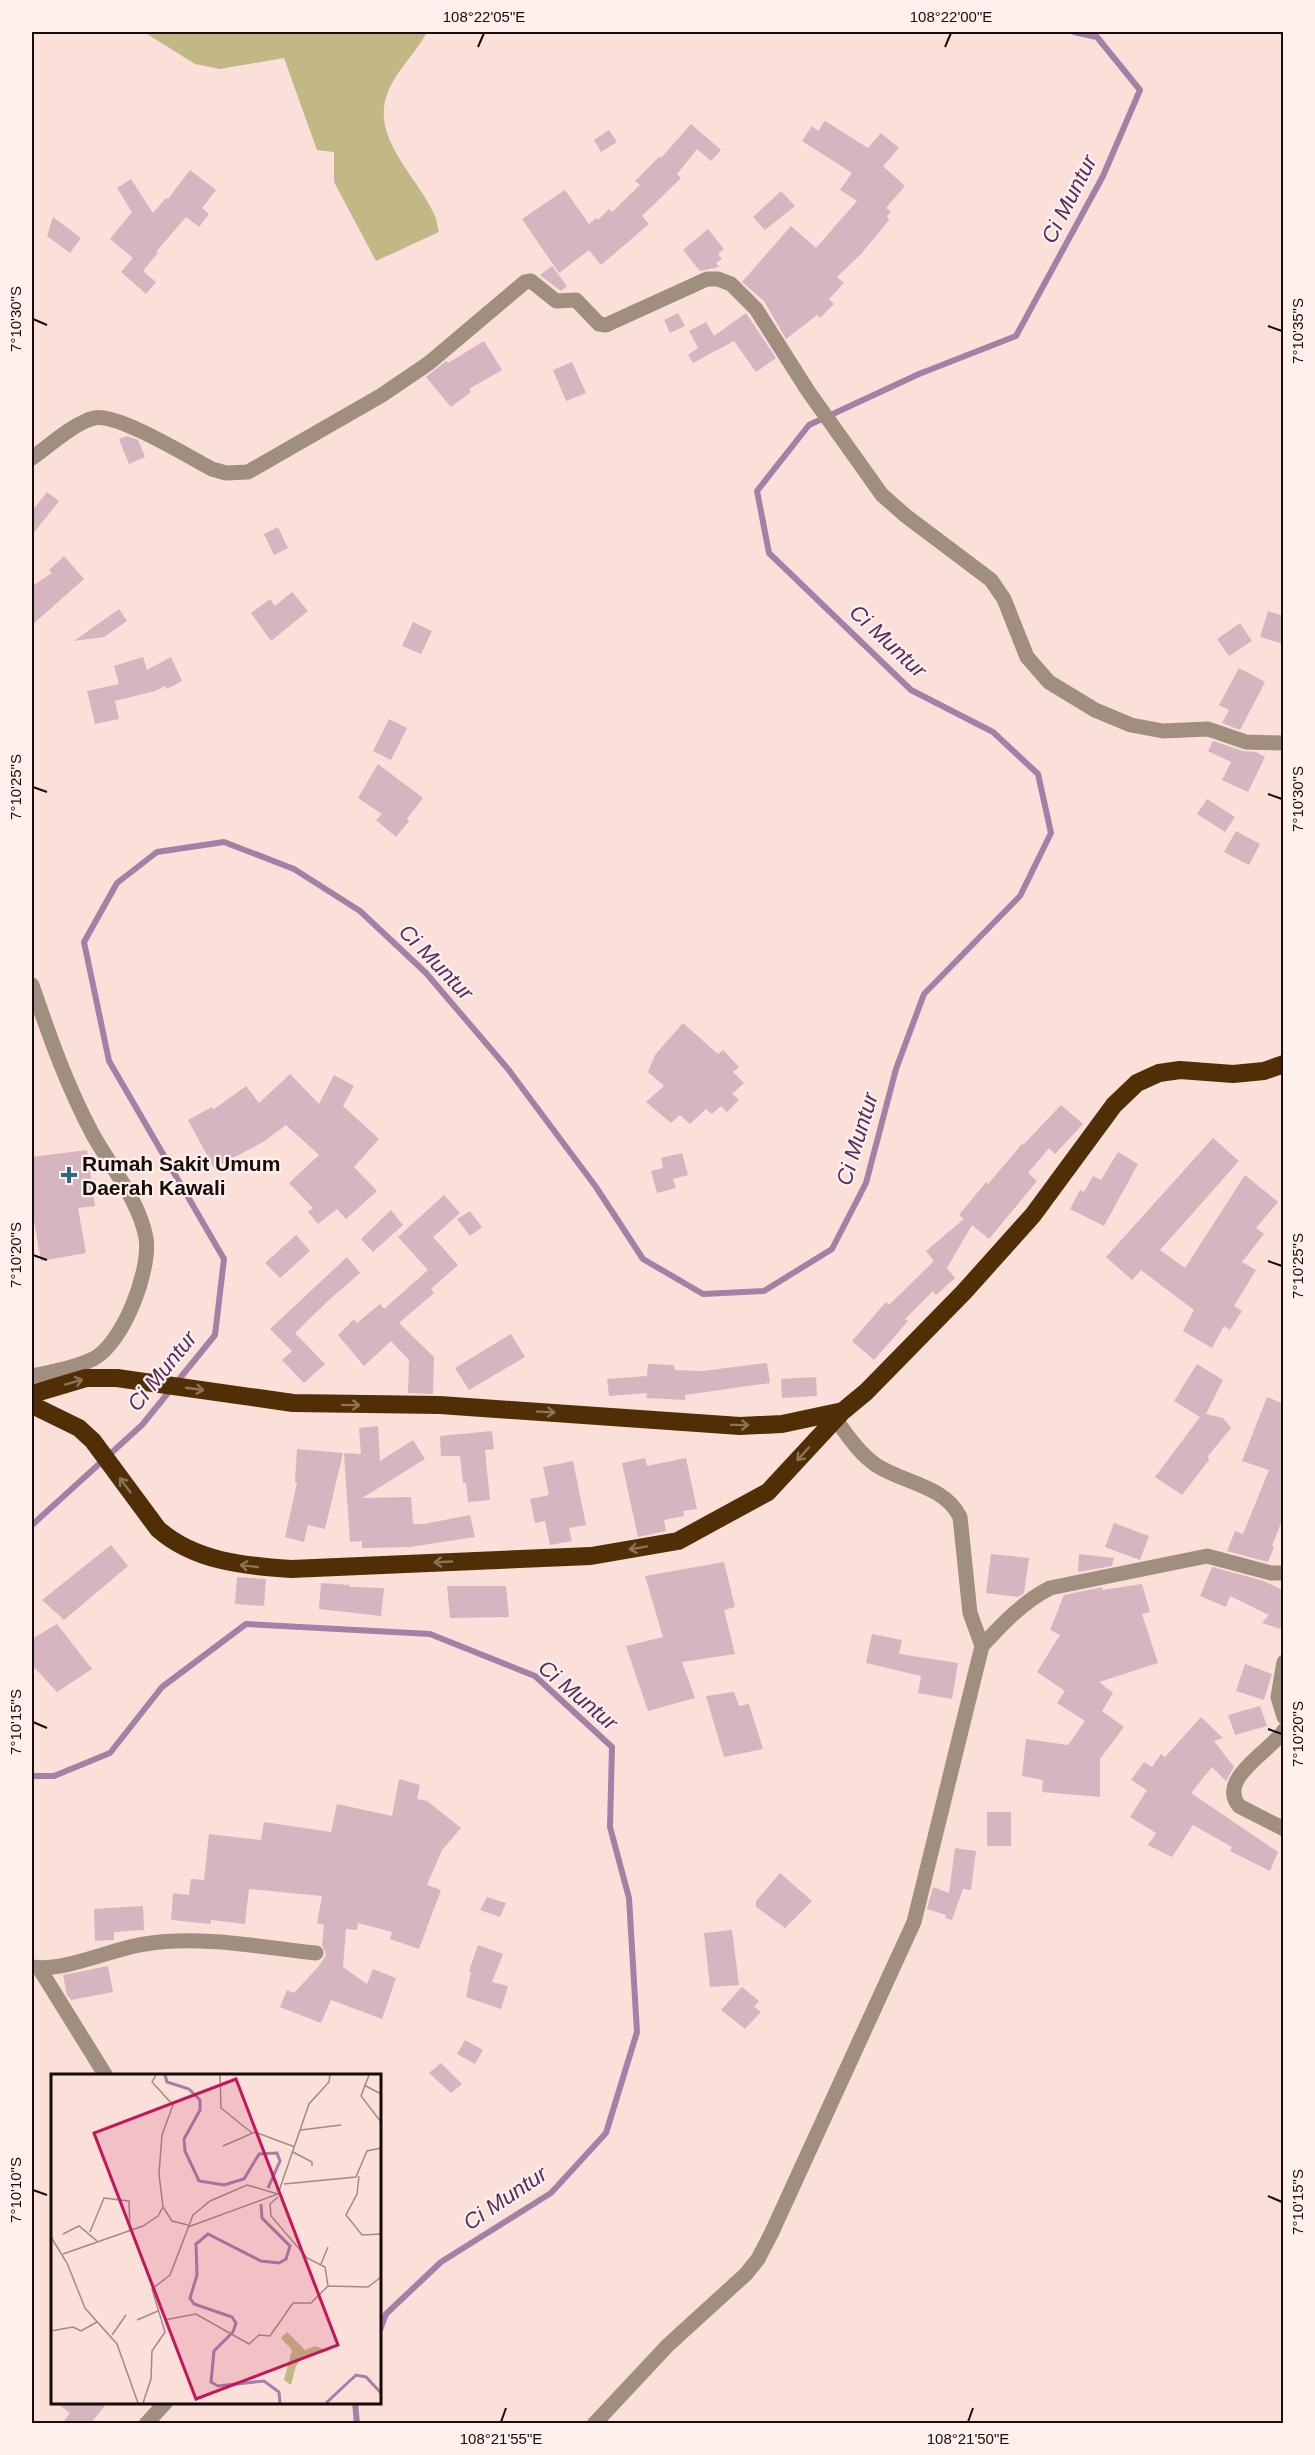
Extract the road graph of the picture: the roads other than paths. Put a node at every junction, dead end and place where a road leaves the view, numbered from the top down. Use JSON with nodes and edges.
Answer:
{"nodes":[{"id":1,"x":32,"y":458,"type":"edge"},
{"id":2,"x":1284,"y":743,"type":"edge"},
{"id":3,"x":32,"y":985,"type":"edge"},
{"id":4,"x":1284,"y":1064,"type":"edge"},
{"id":5,"x":32,"y":1376,"type":"edge"},
{"id":6,"x":32,"y":1394,"type":"edge"},
{"id":7,"x":32,"y":1405,"type":"edge"},
{"id":8,"x":840,"y":1416,"type":"junction"},
{"id":9,"x":1284,"y":1573,"type":"edge"},
{"id":10,"x":982,"y":1646,"type":"junction"},
{"id":11,"x":1284,"y":1662,"type":"edge"},
{"id":12,"x":1284,"y":1717,"type":"edge"},
{"id":13,"x":1284,"y":1730,"type":"edge"},
{"id":14,"x":1284,"y":1829,"type":"edge"},
{"id":15,"x":315,"y":1953,"type":"dead end"},
{"id":16,"x":35,"y":1967,"type":"edge"},
{"id":17,"x":105,"y":2074,"type":"edge"},
{"id":18,"x":165,"y":2404,"type":"edge"},
{"id":19,"x":146,"y":2424,"type":"edge"},
{"id":20,"x":594,"y":2424,"type":"edge"}],
"edges":[{"from":1,"to":2,"type":"street"},
{"from":3,"to":5,"type":"street"},
{"from":4,"to":8,"type":"highway"},
{"from":6,"to":8,"type":"highway","one_way":true},
{"from":8,"to":7,"type":"highway","one_way":true},
{"from":8,"to":10,"type":"street"},
{"from":9,"to":10,"type":"street"},
{"from":10,"to":20,"type":"street"},
{"from":11,"to":12,"type":"street"},
{"from":13,"to":14,"type":"street"},
{"from":15,"to":16,"type":"street"},
{"from":16,"to":17,"type":"street"},
{"from":18,"to":19,"type":"street"}]}
